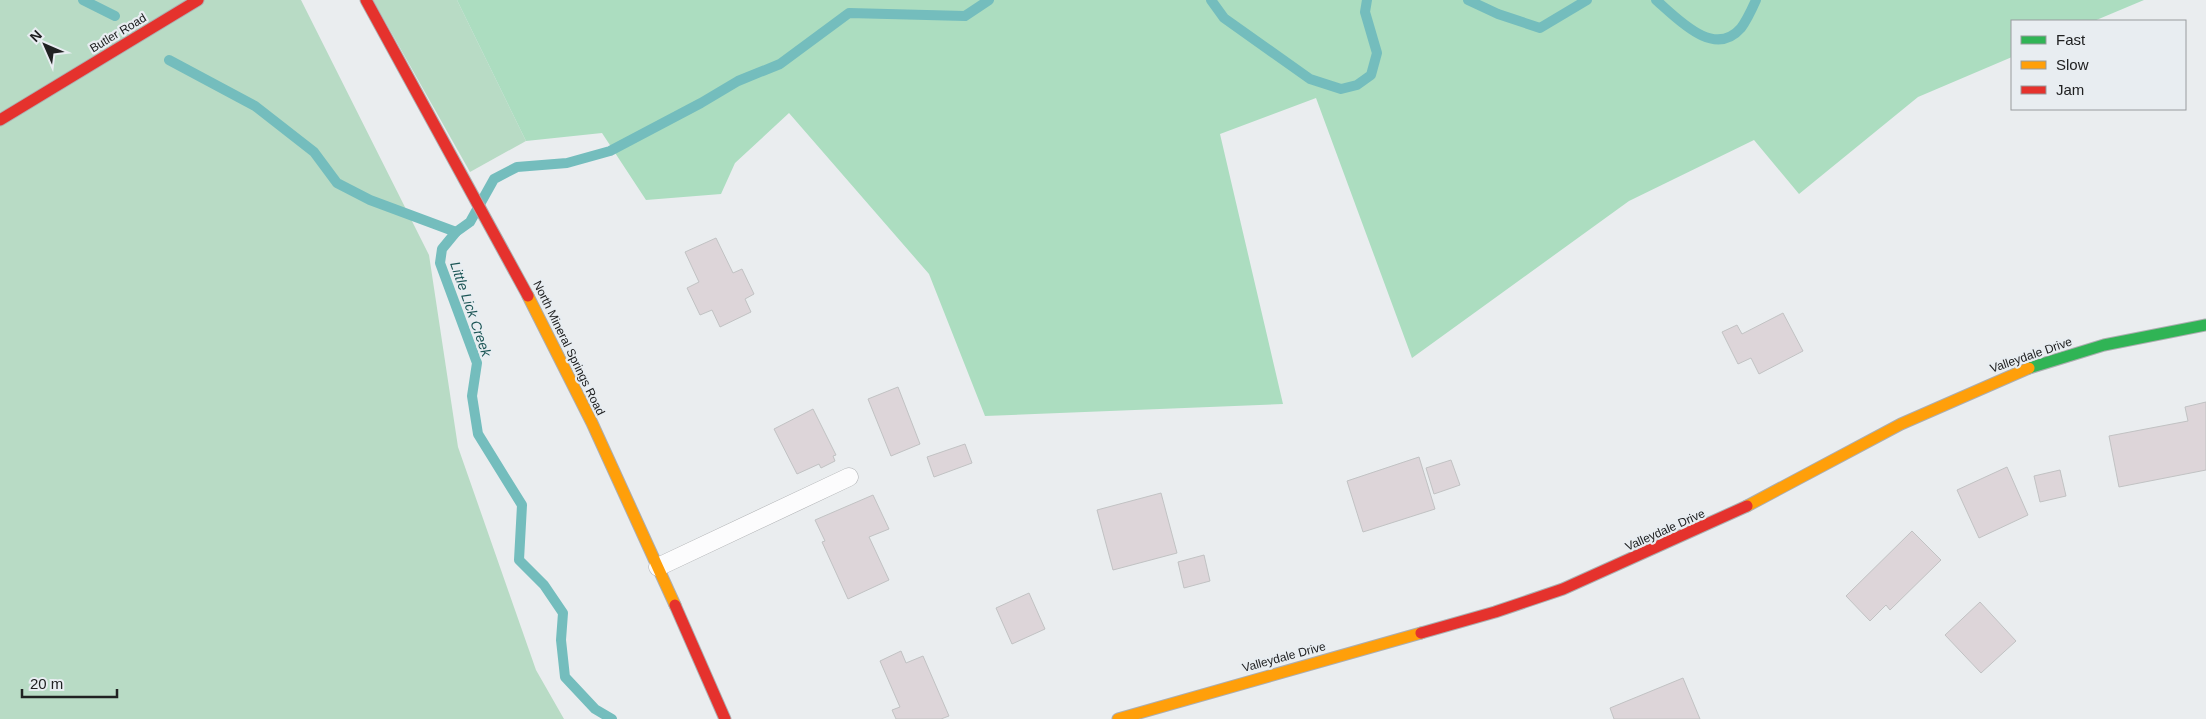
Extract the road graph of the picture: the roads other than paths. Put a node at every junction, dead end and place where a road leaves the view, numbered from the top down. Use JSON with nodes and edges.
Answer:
{"nodes":[{"id":1,"x":198,"y":0,"type":"edge"},
{"id":2,"x":366,"y":0,"type":"edge"},
{"id":3,"x":0,"y":120,"type":"edge"},
{"id":4,"x":2206,"y":325,"type":"edge"},
{"id":5,"x":849,"y":477,"type":"dead end"},
{"id":6,"x":658,"y":567,"type":"junction"},
{"id":7,"x":725,"y":719,"type":"edge"},
{"id":8,"x":1118,"y":719,"type":"edge"}],
"edges":[{"from":1,"to":3,"type":"street","name":"Butler Road"},
{"from":2,"to":6,"type":"street","name":"North Mineral Springs Road"},
{"from":4,"to":8,"type":"street","name":"Valleydale Drive"},
{"from":5,"to":6,"type":"lane"},
{"from":6,"to":7,"type":"street","name":"North Mineral Springs Road"}]}
